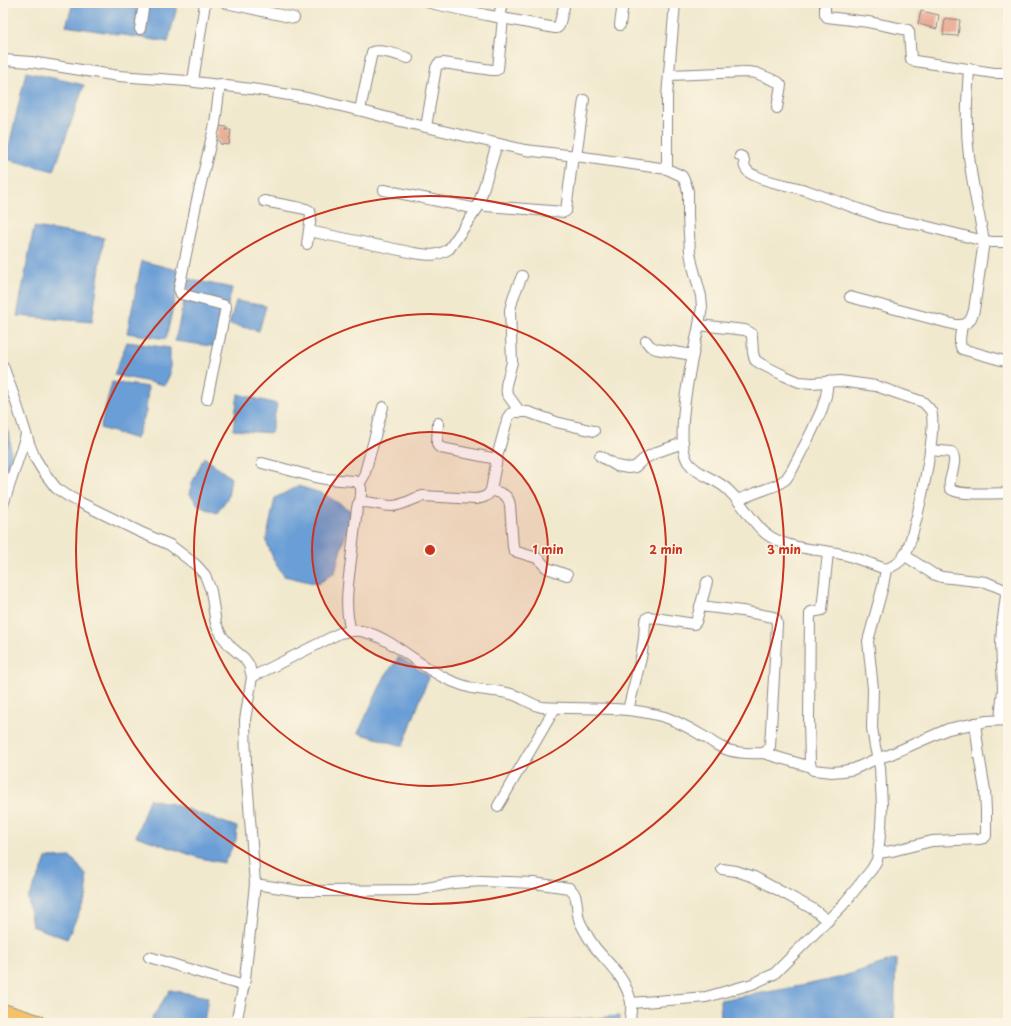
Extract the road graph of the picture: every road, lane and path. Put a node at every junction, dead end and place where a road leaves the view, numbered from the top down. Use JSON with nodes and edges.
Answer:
{"nodes":[{"id":1,"x":144,"y":3,"type":"edge"},
{"id":2,"x":205,"y":3,"type":"edge"},
{"id":3,"x":226,"y":3,"type":"edge"},
{"id":4,"x":430,"y":3,"type":"edge"},
{"id":5,"x":502,"y":3,"type":"edge"},
{"id":6,"x":565,"y":3,"type":"edge"},
{"id":7,"x":623,"y":3,"type":"edge"},
{"id":8,"x":675,"y":3,"type":"edge"},
{"id":9,"x":825,"y":3,"type":"edge"},
{"id":10,"x":294,"y":18,"type":"dead end"},
{"id":11,"x":501,"y":18,"type":"junction"},
{"id":12,"x":620,"y":25,"type":"dead end"},
{"id":13,"x":140,"y":29,"type":"dead end"},
{"id":14,"x":408,"y":58,"type":"dead end"},
{"id":15,"x":3,"y":60,"type":"edge"},
{"id":16,"x":969,"y":70,"type":"junction"},
{"id":17,"x":1008,"y":73,"type":"edge"},
{"id":18,"x":669,"y":75,"type":"junction"},
{"id":19,"x":193,"y":81,"type":"junction"},
{"id":20,"x":220,"y":84,"type":"junction"},
{"id":21,"x":584,"y":100,"type":"dead end"},
{"id":22,"x":777,"y":108,"type":"dead end"},
{"id":23,"x":360,"y":110,"type":"junction"},
{"id":24,"x":426,"y":127,"type":"junction"},
{"id":25,"x":497,"y":144,"type":"junction"},
{"id":26,"x":575,"y":156,"type":"junction"},
{"id":27,"x":740,"y":156,"type":"dead end"},
{"id":28,"x":667,"y":169,"type":"junction"},
{"id":29,"x":384,"y":190,"type":"dead end"},
{"id":30,"x":264,"y":201,"type":"dead end"},
{"id":31,"x":478,"y":206,"type":"junction"},
{"id":32,"x":309,"y":231,"type":"junction"},
{"id":33,"x":984,"y":240,"type":"junction"},
{"id":34,"x":1008,"y":242,"type":"edge"},
{"id":35,"x":306,"y":244,"type":"dead end"},
{"id":36,"x":522,"y":276,"type":"dead end"},
{"id":37,"x":850,"y":297,"type":"dead end"},
{"id":38,"x":699,"y":325,"type":"junction"},
{"id":39,"x":962,"y":325,"type":"junction"},
{"id":40,"x":646,"y":341,"type":"dead end"},
{"id":41,"x":693,"y":355,"type":"junction"},
{"id":42,"x":1008,"y":362,"type":"edge"},
{"id":43,"x":3,"y":366,"type":"edge"},
{"id":44,"x":828,"y":381,"type":"junction"},
{"id":45,"x":207,"y":399,"type":"dead end"},
{"id":46,"x":383,"y":407,"type":"dead end"},
{"id":47,"x":520,"y":412,"type":"junction"},
{"id":48,"x":438,"y":423,"type":"dead end"},
{"id":49,"x":594,"y":431,"type":"dead end"},
{"id":50,"x":26,"y":435,"type":"junction"},
{"id":51,"x":683,"y":443,"type":"junction"},
{"id":52,"x":930,"y":450,"type":"junction"},
{"id":53,"x":600,"y":456,"type":"dead end"},
{"id":54,"x":497,"y":460,"type":"junction"},
{"id":55,"x":262,"y":463,"type":"dead end"},
{"id":56,"x":358,"y":482,"type":"junction"},
{"id":57,"x":491,"y":490,"type":"junction"},
{"id":58,"x":1008,"y":493,"type":"edge"},
{"id":59,"x":737,"y":500,"type":"junction"},
{"id":60,"x":360,"y":502,"type":"junction"},
{"id":61,"x":3,"y":505,"type":"edge"},
{"id":62,"x":828,"y":552,"type":"junction"},
{"id":63,"x":904,"y":555,"type":"junction"},
{"id":64,"x":886,"y":570,"type":"junction"},
{"id":65,"x":567,"y":575,"type":"dead end"},
{"id":66,"x":707,"y":582,"type":"dead end"},
{"id":67,"x":700,"y":606,"type":"junction"},
{"id":68,"x":350,"y":631,"type":"junction"},
{"id":69,"x":252,"y":677,"type":"junction"},
{"id":70,"x":555,"y":708,"type":"junction"},
{"id":71,"x":628,"y":710,"type":"junction"},
{"id":72,"x":1004,"y":720,"type":"edge"},
{"id":73,"x":975,"y":723,"type":"junction"},
{"id":74,"x":763,"y":753,"type":"junction"},
{"id":75,"x":878,"y":758,"type":"junction"},
{"id":76,"x":811,"y":767,"type":"junction"},
{"id":77,"x":498,"y":806,"type":"dead end"},
{"id":78,"x":878,"y":853,"type":"junction"},
{"id":79,"x":722,"y":869,"type":"dead end"},
{"id":80,"x":255,"y":884,"type":"junction"},
{"id":81,"x":828,"y":921,"type":"junction"},
{"id":82,"x":149,"y":957,"type":"dead end"},
{"id":83,"x":244,"y":986,"type":"junction"},
{"id":84,"x":631,"y":1003,"type":"junction"},
{"id":85,"x":3,"y":1012,"type":"edge"},
{"id":86,"x":38,"y":1023,"type":"edge"},
{"id":87,"x":236,"y":1023,"type":"edge"},
{"id":88,"x":630,"y":1023,"type":"edge"}],
"edges":[{"from":1,"to":13,"type":"street"},
{"from":2,"to":19,"type":"street"},
{"from":3,"to":10,"type":"street"},
{"from":4,"to":11,"type":"street"},
{"from":5,"to":11,"type":"street"},
{"from":6,"to":11,"type":"street"},
{"from":7,"to":12,"type":"street"},
{"from":8,"to":18,"type":"street"},
{"from":9,"to":16,"type":"street"},
{"from":11,"to":24,"type":"street"},
{"from":14,"to":23,"type":"street"},
{"from":15,"to":19,"type":"street"},
{"from":16,"to":17,"type":"street"},
{"from":16,"to":33,"type":"street"},
{"from":18,"to":22,"type":"street"},
{"from":18,"to":28,"type":"street"},
{"from":19,"to":20,"type":"street"},
{"from":20,"to":23,"type":"street"},
{"from":20,"to":45,"type":"street"},
{"from":21,"to":26,"type":"street"},
{"from":23,"to":24,"type":"street"},
{"from":24,"to":25,"type":"street"},
{"from":25,"to":26,"type":"street"},
{"from":25,"to":31,"type":"street"},
{"from":26,"to":28,"type":"street"},
{"from":26,"to":31,"type":"street"},
{"from":27,"to":33,"type":"street"},
{"from":28,"to":38,"type":"street"},
{"from":29,"to":31,"type":"street"},
{"from":30,"to":32,"type":"street"},
{"from":31,"to":32,"type":"street"},
{"from":32,"to":35,"type":"street"},
{"from":33,"to":34,"type":"street"},
{"from":33,"to":39,"type":"street"},
{"from":36,"to":47,"type":"street"},
{"from":37,"to":39,"type":"street"},
{"from":38,"to":41,"type":"street"},
{"from":38,"to":44,"type":"street"},
{"from":39,"to":42,"type":"street"},
{"from":40,"to":41,"type":"street"},
{"from":41,"to":51,"type":"street"},
{"from":43,"to":50,"type":"street"},
{"from":44,"to":52,"type":"street"},
{"from":44,"to":59,"type":"street"},
{"from":46,"to":56,"type":"street"},
{"from":47,"to":49,"type":"street"},
{"from":47,"to":54,"type":"street"},
{"from":48,"to":54,"type":"street"},
{"from":50,"to":61,"type":"street"},
{"from":50,"to":69,"type":"street"},
{"from":51,"to":53,"type":"street"},
{"from":51,"to":59,"type":"street"},
{"from":52,"to":58,"type":"street"},
{"from":52,"to":63,"type":"street"},
{"from":54,"to":57,"type":"street"},
{"from":55,"to":56,"type":"street"},
{"from":56,"to":60,"type":"street"},
{"from":57,"to":60,"type":"street"},
{"from":57,"to":65,"type":"street"},
{"from":59,"to":62,"type":"street"},
{"from":60,"to":68,"type":"street"},
{"from":62,"to":64,"type":"street"},
{"from":62,"to":76,"type":"street"},
{"from":63,"to":64,"type":"street"},
{"from":63,"to":72,"type":"street"},
{"from":64,"to":75,"type":"street"},
{"from":66,"to":67,"type":"street"},
{"from":67,"to":71,"type":"street"},
{"from":67,"to":74,"type":"street"},
{"from":68,"to":69,"type":"street"},
{"from":68,"to":70,"type":"street"},
{"from":69,"to":80,"type":"street"},
{"from":70,"to":71,"type":"street"},
{"from":70,"to":77,"type":"street"},
{"from":71,"to":74,"type":"street"},
{"from":72,"to":73,"type":"street"},
{"from":73,"to":75,"type":"street"},
{"from":73,"to":78,"type":"street"},
{"from":74,"to":76,"type":"street"},
{"from":75,"to":76,"type":"street"},
{"from":75,"to":78,"type":"street"},
{"from":78,"to":81,"type":"street"},
{"from":79,"to":81,"type":"street"},
{"from":80,"to":83,"type":"street"},
{"from":80,"to":84,"type":"street"},
{"from":81,"to":84,"type":"street"},
{"from":82,"to":83,"type":"street"},
{"from":83,"to":87,"type":"street"},
{"from":84,"to":88,"type":"street"},
{"from":85,"to":86,"type":"main road"}]}
